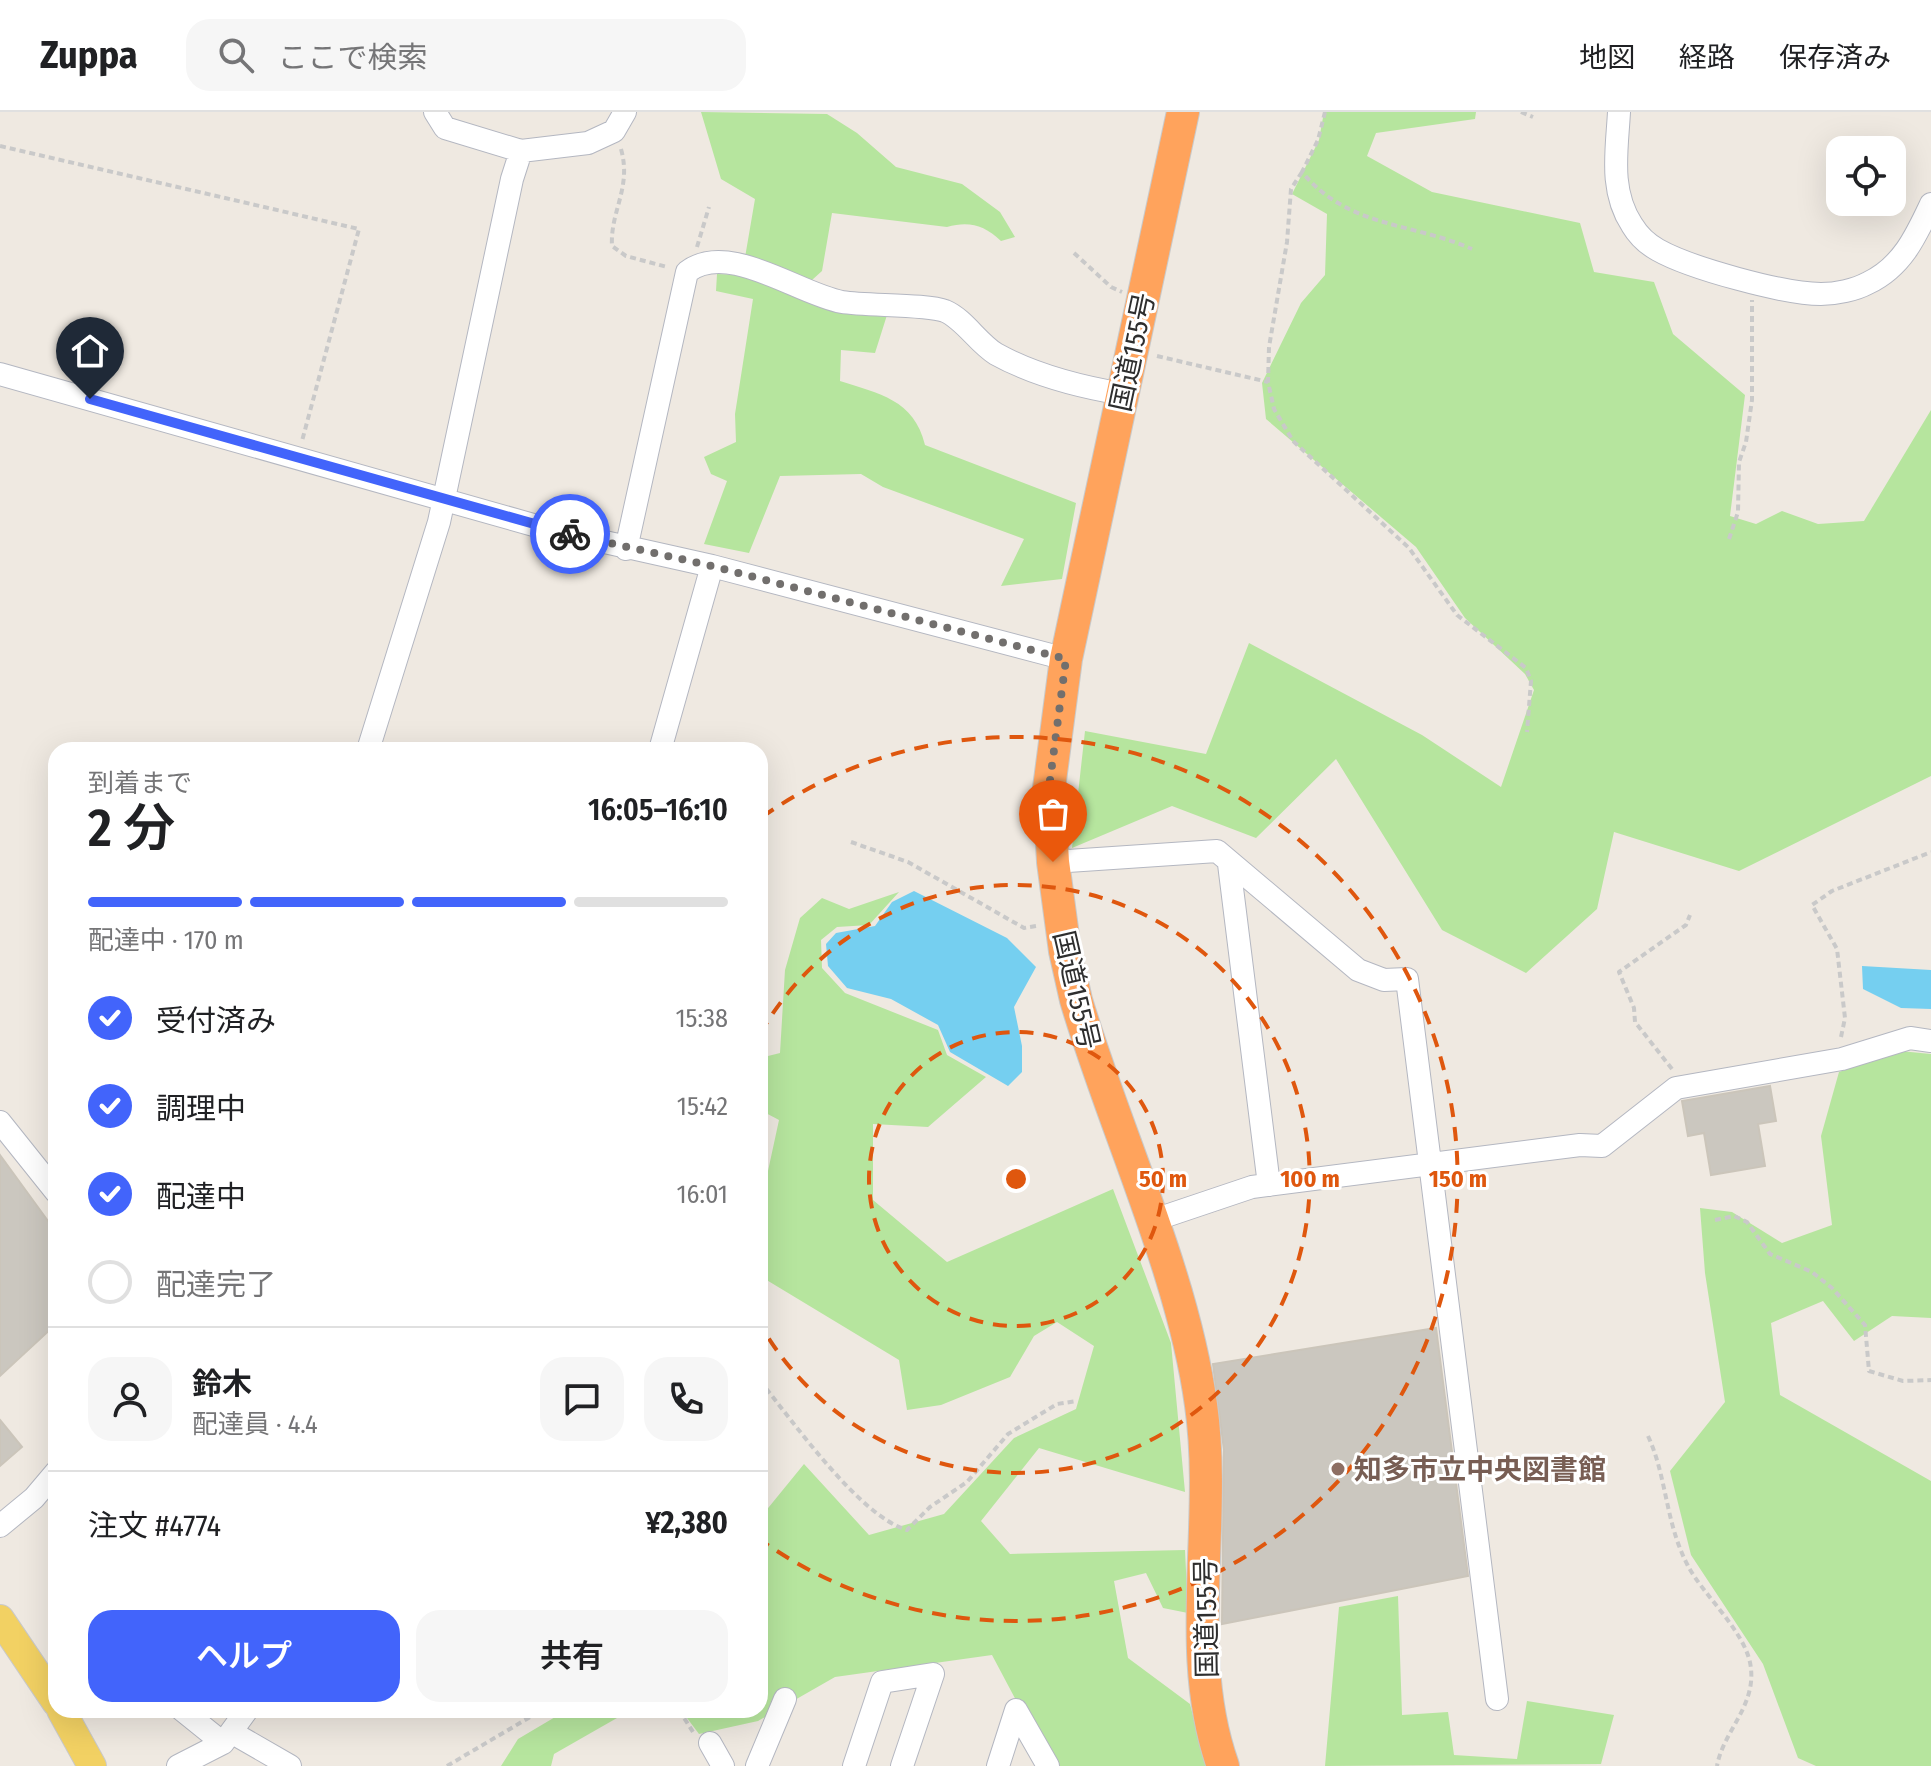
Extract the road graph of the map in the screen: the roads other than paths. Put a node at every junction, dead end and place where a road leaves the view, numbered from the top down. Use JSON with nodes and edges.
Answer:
{"nodes":[{"id":1,"x":435,"y":112,"type":"edge"},
{"id":2,"x":457,"y":112,"type":"edge"},
{"id":3,"x":1183,"y":112,"type":"edge"},
{"id":4,"x":1619,"y":112,"type":"edge"},
{"id":5,"x":620,"y":121,"type":"edge"},
{"id":6,"x":464,"y":135,"type":"junction"},
{"id":7,"x":521,"y":151,"type":"junction"},
{"id":8,"x":1931,"y":204,"type":"edge"},
{"id":9,"x":0,"y":374,"type":"edge"},
{"id":10,"x":1123,"y":394,"type":"junction"},
{"id":11,"x":444,"y":499,"type":"junction"},
{"id":12,"x":626,"y":549,"type":"junction"},
{"id":13,"x":712,"y":566,"type":"junction"},
{"id":14,"x":1066,"y":659,"type":"junction"},
{"id":15,"x":370,"y":742,"type":"edge"},
{"id":16,"x":662,"y":742,"type":"edge"},
{"id":17,"x":1053,"y":862,"type":"junction"},
{"id":18,"x":1229,"y":864,"type":"junction"},
{"id":19,"x":1931,"y":1041,"type":"edge"},
{"id":20,"x":0,"y":1122,"type":"edge"},
{"id":21,"x":1431,"y":1162,"type":"junction"},
{"id":22,"x":48,"y":1182,"type":"edge"},
{"id":23,"x":1269,"y":1185,"type":"junction"},
{"id":24,"x":1151,"y":1221,"type":"junction"},
{"id":25,"x":48,"y":1481,"type":"edge"},
{"id":26,"x":0,"y":1526,"type":"edge"},
{"id":27,"x":0,"y":1619,"type":"edge"},
{"id":28,"x":48,"y":1690,"type":"edge"},
{"id":29,"x":785,"y":1699,"type":"dead end"},
{"id":30,"x":1497,"y":1699,"type":"dead end"},
{"id":31,"x":65,"y":1718,"type":"edge"},
{"id":32,"x":195,"y":1718,"type":"edge"},
{"id":33,"x":241,"y":1718,"type":"edge"},
{"id":34,"x":227,"y":1738,"type":"junction"},
{"id":35,"x":710,"y":1743,"type":"dead end"},
{"id":36,"x":92,"y":1766,"type":"edge"},
{"id":37,"x":178,"y":1766,"type":"edge"},
{"id":38,"x":290,"y":1766,"type":"edge"},
{"id":39,"x":723,"y":1766,"type":"edge"},
{"id":40,"x":757,"y":1766,"type":"edge"},
{"id":41,"x":854,"y":1766,"type":"edge"},
{"id":42,"x":902,"y":1766,"type":"edge"},
{"id":43,"x":998,"y":1766,"type":"edge"},
{"id":44,"x":1048,"y":1766,"type":"edge"},
{"id":45,"x":1223,"y":1766,"type":"edge"}],
"edges":[{"from":1,"to":6,"type":"street"},
{"from":2,"to":6,"type":"street"},
{"from":3,"to":10,"type":"highway","name":"国道155号"},
{"from":4,"to":8,"type":"street"},
{"from":5,"to":7,"type":"street"},
{"from":6,"to":7,"type":"street"},
{"from":7,"to":11,"type":"street"},
{"from":9,"to":11,"type":"street"},
{"from":10,"to":12,"type":"street"},
{"from":10,"to":14,"type":"highway","name":"国道155号"},
{"from":11,"to":12,"type":"street"},
{"from":11,"to":15,"type":"street"},
{"from":12,"to":13,"type":"street"},
{"from":13,"to":14,"type":"street"},
{"from":13,"to":16,"type":"street"},
{"from":14,"to":17,"type":"highway","name":"国道155号"},
{"from":17,"to":18,"type":"street"},
{"from":17,"to":24,"type":"highway","name":"国道155号"},
{"from":18,"to":21,"type":"street"},
{"from":18,"to":23,"type":"street"},
{"from":19,"to":21,"type":"street"},
{"from":20,"to":22,"type":"street"},
{"from":21,"to":23,"type":"street"},
{"from":21,"to":30,"type":"street"},
{"from":23,"to":24,"type":"street"},
{"from":24,"to":45,"type":"highway","name":"国道155号"},
{"from":25,"to":26,"type":"street"},
{"from":27,"to":28,"type":"main road"},
{"from":29,"to":40,"type":"street"},
{"from":31,"to":36,"type":"main road"},
{"from":32,"to":34,"type":"street"},
{"from":33,"to":34,"type":"street"},
{"from":34,"to":37,"type":"street"},
{"from":34,"to":38,"type":"street"},
{"from":35,"to":39,"type":"street"},
{"from":41,"to":42,"type":"street"},
{"from":43,"to":44,"type":"street"}]}
